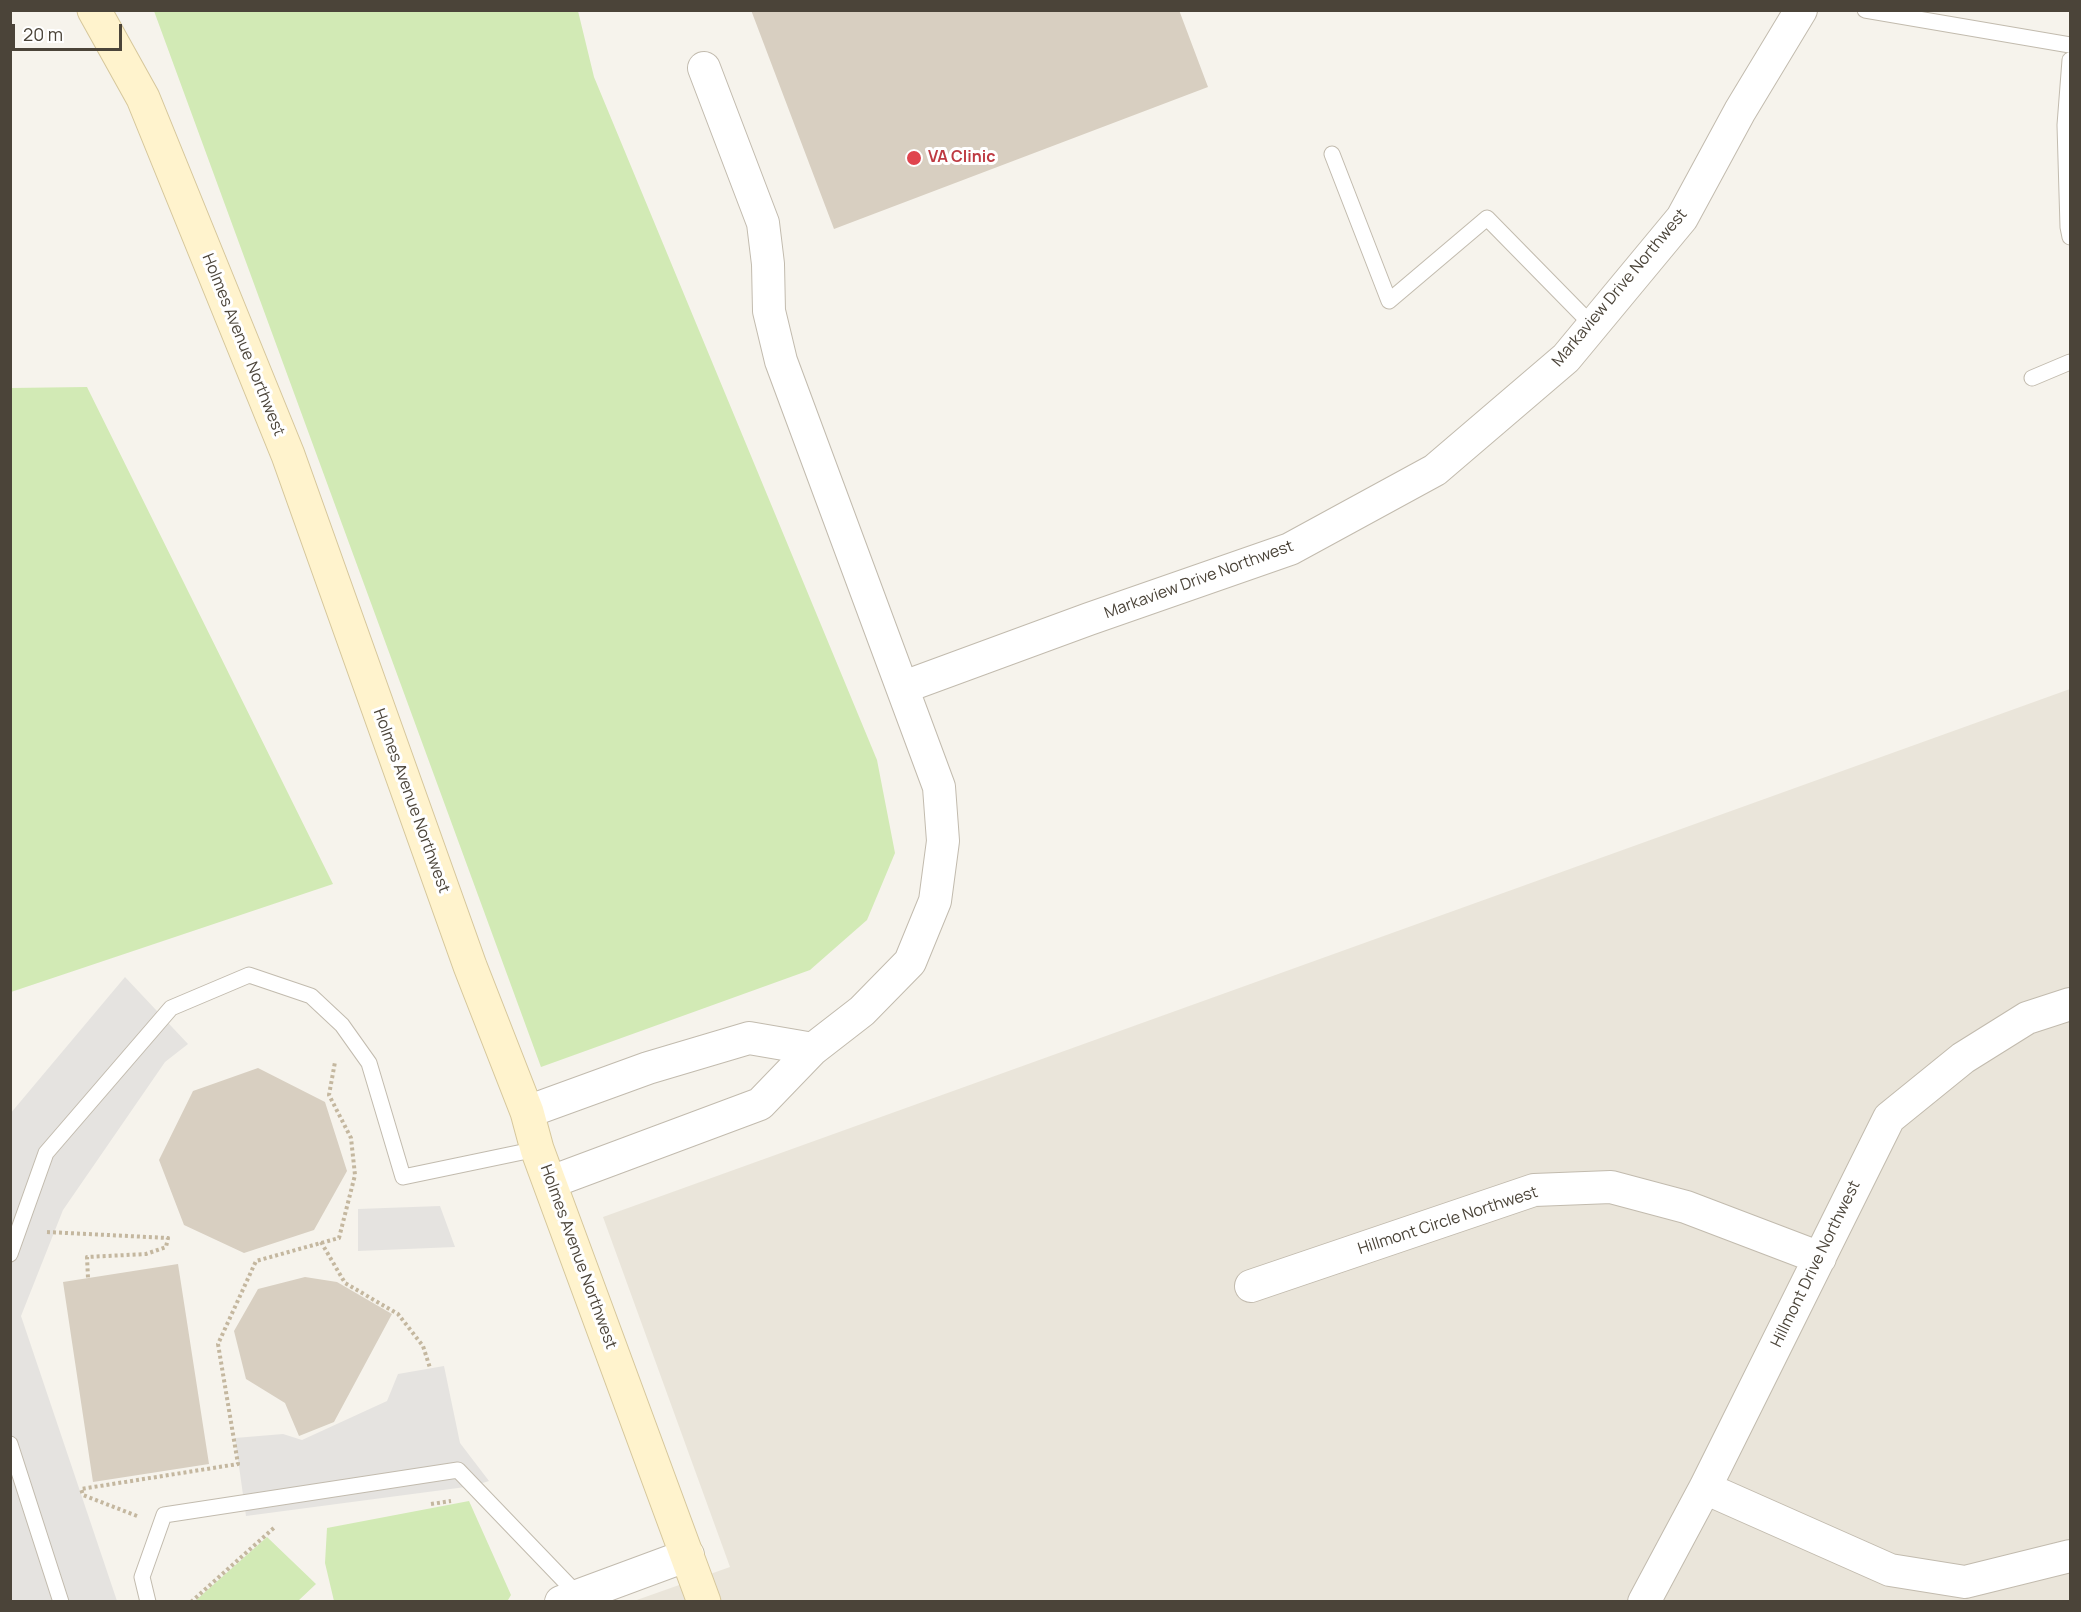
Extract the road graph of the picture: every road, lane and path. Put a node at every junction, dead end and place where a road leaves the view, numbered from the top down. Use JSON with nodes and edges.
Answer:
{"nodes":[{"id":1,"x":94,"y":10,"type":"edge"},
{"id":2,"x":1801,"y":10,"type":"edge"},
{"id":3,"x":1865,"y":10,"type":"edge"},
{"id":4,"x":2070,"y":45,"type":"edge"},
{"id":5,"x":2070,"y":60,"type":"edge"},
{"id":6,"x":704,"y":68,"type":"dead end"},
{"id":7,"x":1332,"y":154,"type":"dead end"},
{"id":8,"x":2070,"y":237,"type":"edge"},
{"id":9,"x":1593,"y":326,"type":"junction"},
{"id":10,"x":2070,"y":362,"type":"edge"},
{"id":11,"x":2032,"y":378,"type":"dead end"},
{"id":12,"x":904,"y":687,"type":"junction"},
{"id":13,"x":2070,"y":1004,"type":"edge"},
{"id":14,"x":342,"y":1025,"type":"junction"},
{"id":15,"x":813,"y":1049,"type":"junction"},
{"id":16,"x":527,"y":1112,"type":"junction"},
{"id":17,"x":537,"y":1149,"type":"junction"},
{"id":18,"x":551,"y":1182,"type":"junction"},
{"id":19,"x":19,"y":1231,"type":"junction"},
{"id":20,"x":321,"y":1242,"type":"junction"},
{"id":21,"x":10,"y":1254,"type":"edge"},
{"id":22,"x":1820,"y":1258,"type":"junction"},
{"id":23,"x":88,"y":1278,"type":"dead end"},
{"id":24,"x":1251,"y":1286,"type":"dead end"},
{"id":25,"x":430,"y":1368,"type":"dead end"},
{"id":26,"x":10,"y":1444,"type":"edge"},
{"id":27,"x":473,"y":1486,"type":"junction"},
{"id":28,"x":1705,"y":1488,"type":"junction"},
{"id":29,"x":429,"y":1504,"type":"dead end"},
{"id":30,"x":277,"y":1525,"type":"dead end"},
{"id":31,"x":160,"y":1526,"type":"junction"},
{"id":32,"x":688,"y":1555,"type":"junction"},
{"id":33,"x":2070,"y":1556,"type":"edge"},
{"id":34,"x":569,"y":1598,"type":"edge"},
{"id":35,"x":61,"y":1602,"type":"edge"},
{"id":36,"x":148,"y":1602,"type":"edge"},
{"id":37,"x":191,"y":1602,"type":"edge"},
{"id":38,"x":704,"y":1602,"type":"edge"},
{"id":39,"x":1644,"y":1602,"type":"edge"}],
"edges":[{"from":1,"to":16,"type":"main road","name":"Holmes Avenue Northwest"},
{"from":2,"to":9,"type":"street","name":"Markaview Drive Northwest"},
{"from":3,"to":4,"type":"lane"},
{"from":5,"to":8,"type":"lane"},
{"from":6,"to":12,"type":"street"},
{"from":7,"to":9,"type":"lane"},
{"from":9,"to":12,"type":"street","name":"Markaview Drive Northwest"},
{"from":10,"to":11,"type":"lane"},
{"from":12,"to":15,"type":"street"},
{"from":13,"to":22,"type":"street","name":"Hillmont Drive Northwest"},
{"from":14,"to":17,"type":"lane"},
{"from":14,"to":19,"type":"lane"},
{"from":14,"to":20,"type":"path"},
{"from":15,"to":16,"type":"street"},
{"from":15,"to":18,"type":"street"},
{"from":16,"to":17,"type":"main road","name":"Holmes Avenue Northwest"},
{"from":17,"to":18,"type":"main road","name":"Holmes Avenue Northwest"},
{"from":18,"to":32,"type":"main road","name":"Holmes Avenue Northwest"},
{"from":19,"to":21,"type":"lane"},
{"from":19,"to":23,"type":"path"},
{"from":20,"to":25,"type":"path"},
{"from":20,"to":31,"type":"path"},
{"from":22,"to":24,"type":"street","name":"Hillmont Circle Northwest"},
{"from":22,"to":28,"type":"street","name":"Hillmont Drive Northwest"},
{"from":26,"to":35,"type":"lane"},
{"from":27,"to":29,"type":"path"},
{"from":27,"to":31,"type":"lane"},
{"from":27,"to":34,"type":"lane"},
{"from":28,"to":33,"type":"street"},
{"from":28,"to":39,"type":"street","name":"Hillmont Drive Northwest"},
{"from":30,"to":37,"type":"path"},
{"from":31,"to":36,"type":"lane"},
{"from":32,"to":34,"type":"street"},
{"from":32,"to":38,"type":"main road","name":"Holmes Avenue Northwest"}]}
